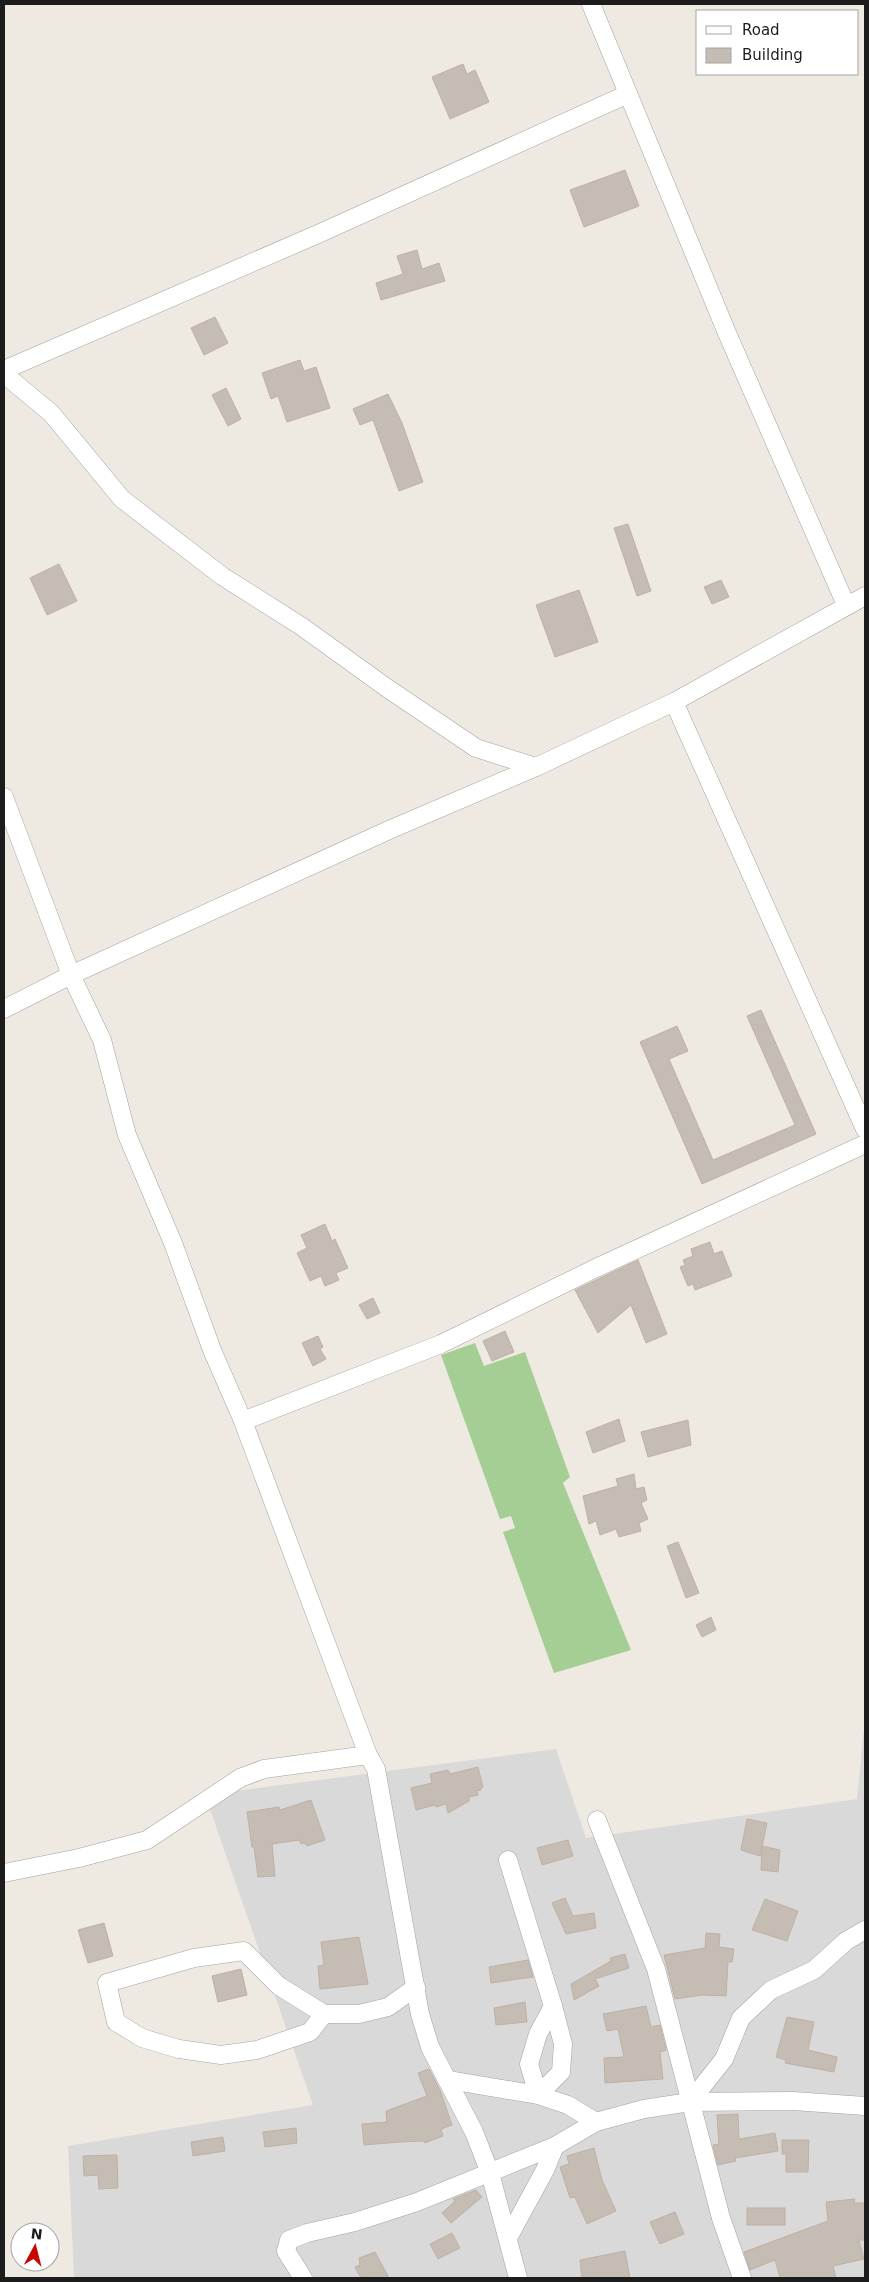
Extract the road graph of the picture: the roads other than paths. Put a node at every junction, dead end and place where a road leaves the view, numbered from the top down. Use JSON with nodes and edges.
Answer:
{"nodes":[{"id":1,"x":591,"y":4,"type":"edge"},
{"id":2,"x":628,"y":94,"type":"junction"},
{"id":3,"x":4,"y":370,"type":"edge"},
{"id":4,"x":4,"y":374,"type":"edge"},
{"id":5,"x":865,"y":596,"type":"edge"},
{"id":6,"x":846,"y":605,"type":"junction"},
{"id":7,"x":674,"y":702,"type":"junction"},
{"id":8,"x":536,"y":767,"type":"junction"},
{"id":9,"x":4,"y":797,"type":"edge"},
{"id":10,"x":71,"y":975,"type":"junction"},
{"id":11,"x":4,"y":1010,"type":"edge"},
{"id":12,"x":865,"y":1129,"type":"edge"},
{"id":13,"x":865,"y":1144,"type":"edge"},
{"id":14,"x":242,"y":1421,"type":"junction"},
{"id":15,"x":368,"y":1755,"type":"junction"},
{"id":16,"x":597,"y":1820,"type":"dead end"},
{"id":17,"x":508,"y":1860,"type":"dead end"},
{"id":18,"x":4,"y":1873,"type":"edge"},
{"id":19,"x":865,"y":1930,"type":"edge"},
{"id":20,"x":416,"y":1987,"type":"junction"},
{"id":21,"x":553,"y":2006,"type":"junction"},
{"id":22,"x":324,"y":2014,"type":"junction"},
{"id":23,"x":449,"y":2080,"type":"junction"},
{"id":24,"x":538,"y":2095,"type":"junction"},
{"id":25,"x":690,"y":2102,"type":"junction"},
{"id":26,"x":865,"y":2106,"type":"edge"},
{"id":27,"x":596,"y":2122,"type":"junction"},
{"id":28,"x":555,"y":2146,"type":"junction"},
{"id":29,"x":490,"y":2173,"type":"junction"},
{"id":30,"x":508,"y":2238,"type":"junction"},
{"id":31,"x":303,"y":2278,"type":"edge"},
{"id":32,"x":518,"y":2278,"type":"edge"},
{"id":33,"x":742,"y":2278,"type":"edge"}],
"edges":[{"from":1,"to":2,"type":"street"},
{"from":2,"to":3,"type":"street"},
{"from":2,"to":6,"type":"street"},
{"from":4,"to":8,"type":"street"},
{"from":5,"to":6,"type":"street"},
{"from":6,"to":7,"type":"street"},
{"from":7,"to":8,"type":"street"},
{"from":7,"to":12,"type":"street"},
{"from":8,"to":10,"type":"street"},
{"from":9,"to":10,"type":"street"},
{"from":10,"to":11,"type":"street"},
{"from":10,"to":14,"type":"street"},
{"from":13,"to":14,"type":"street"},
{"from":14,"to":15,"type":"street"},
{"from":15,"to":18,"type":"street"},
{"from":15,"to":20,"type":"street"},
{"from":16,"to":25,"type":"street"},
{"from":17,"to":21,"type":"street"},
{"from":19,"to":25,"type":"street"},
{"from":20,"to":22,"type":"street"},
{"from":20,"to":23,"type":"street"},
{"from":21,"to":24,"type":"street"},
{"from":21,"to":24,"type":"street"},
{"from":22,"to":22,"type":"street"},
{"from":23,"to":24,"type":"street"},
{"from":23,"to":29,"type":"street"},
{"from":24,"to":27,"type":"street"},
{"from":25,"to":26,"type":"street"},
{"from":25,"to":27,"type":"street"},
{"from":25,"to":33,"type":"street"},
{"from":27,"to":28,"type":"street"},
{"from":28,"to":29,"type":"street"},
{"from":28,"to":30,"type":"street"},
{"from":29,"to":30,"type":"street"},
{"from":29,"to":31,"type":"street"},
{"from":30,"to":32,"type":"street"}]}
